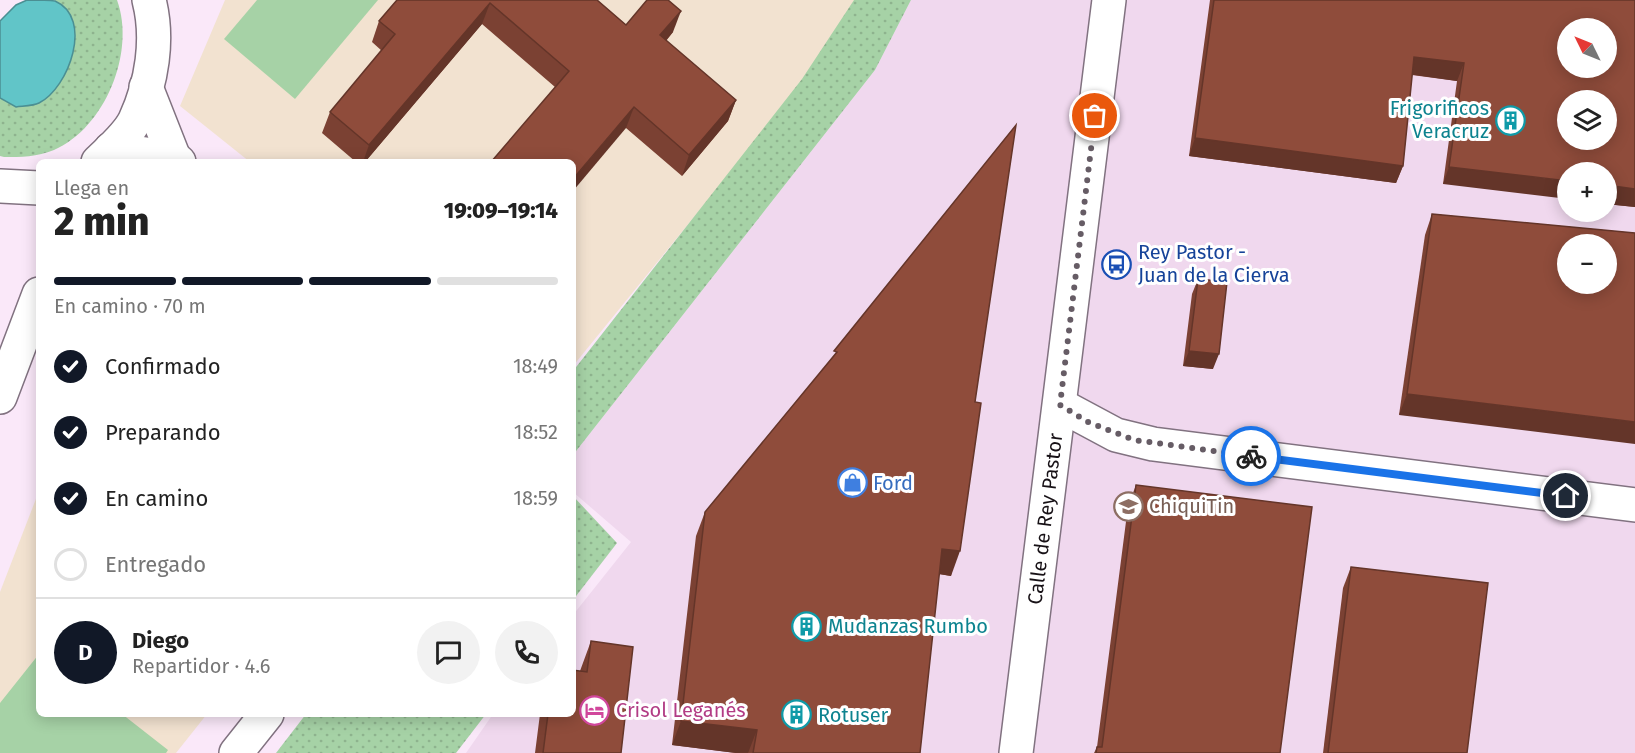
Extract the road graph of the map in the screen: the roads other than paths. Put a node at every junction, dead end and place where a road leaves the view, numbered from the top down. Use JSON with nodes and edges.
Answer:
{"nodes":[{"id":1,"x":149,"y":0,"type":"edge"},
{"id":2,"x":1109,"y":0,"type":"edge"},
{"id":3,"x":146,"y":87,"type":"junction"},
{"id":4,"x":105,"y":155,"type":"edge"},
{"id":5,"x":162,"y":159,"type":"edge"},
{"id":6,"x":176,"y":159,"type":"edge"},
{"id":7,"x":0,"y":186,"type":"edge"},
{"id":8,"x":36,"y":188,"type":"edge"},
{"id":9,"x":36,"y":302,"type":"edge"},
{"id":10,"x":0,"y":397,"type":"edge"},
{"id":11,"x":1060,"y":405,"type":"junction"},
{"id":12,"x":1635,"y":505,"type":"edge"},
{"id":13,"x":265,"y":717,"type":"edge"},
{"id":14,"x":236,"y":753,"type":"edge"},
{"id":15,"x":1016,"y":753,"type":"edge"}],
"edges":[{"from":1,"to":3,"type":"main road"},
{"from":2,"to":11,"type":"main road","name":"Calle de Rey Pastor"},
{"from":3,"to":4,"type":"main road"},
{"from":3,"to":6,"type":"main road"},
{"from":4,"to":5,"type":"main road"},
{"from":7,"to":8,"type":"main road"},
{"from":9,"to":10,"type":"main road"},
{"from":11,"to":12,"type":"main road"},
{"from":11,"to":15,"type":"main road","name":"Calle de Rey Pastor"},
{"from":13,"to":14,"type":"main road"}]}
